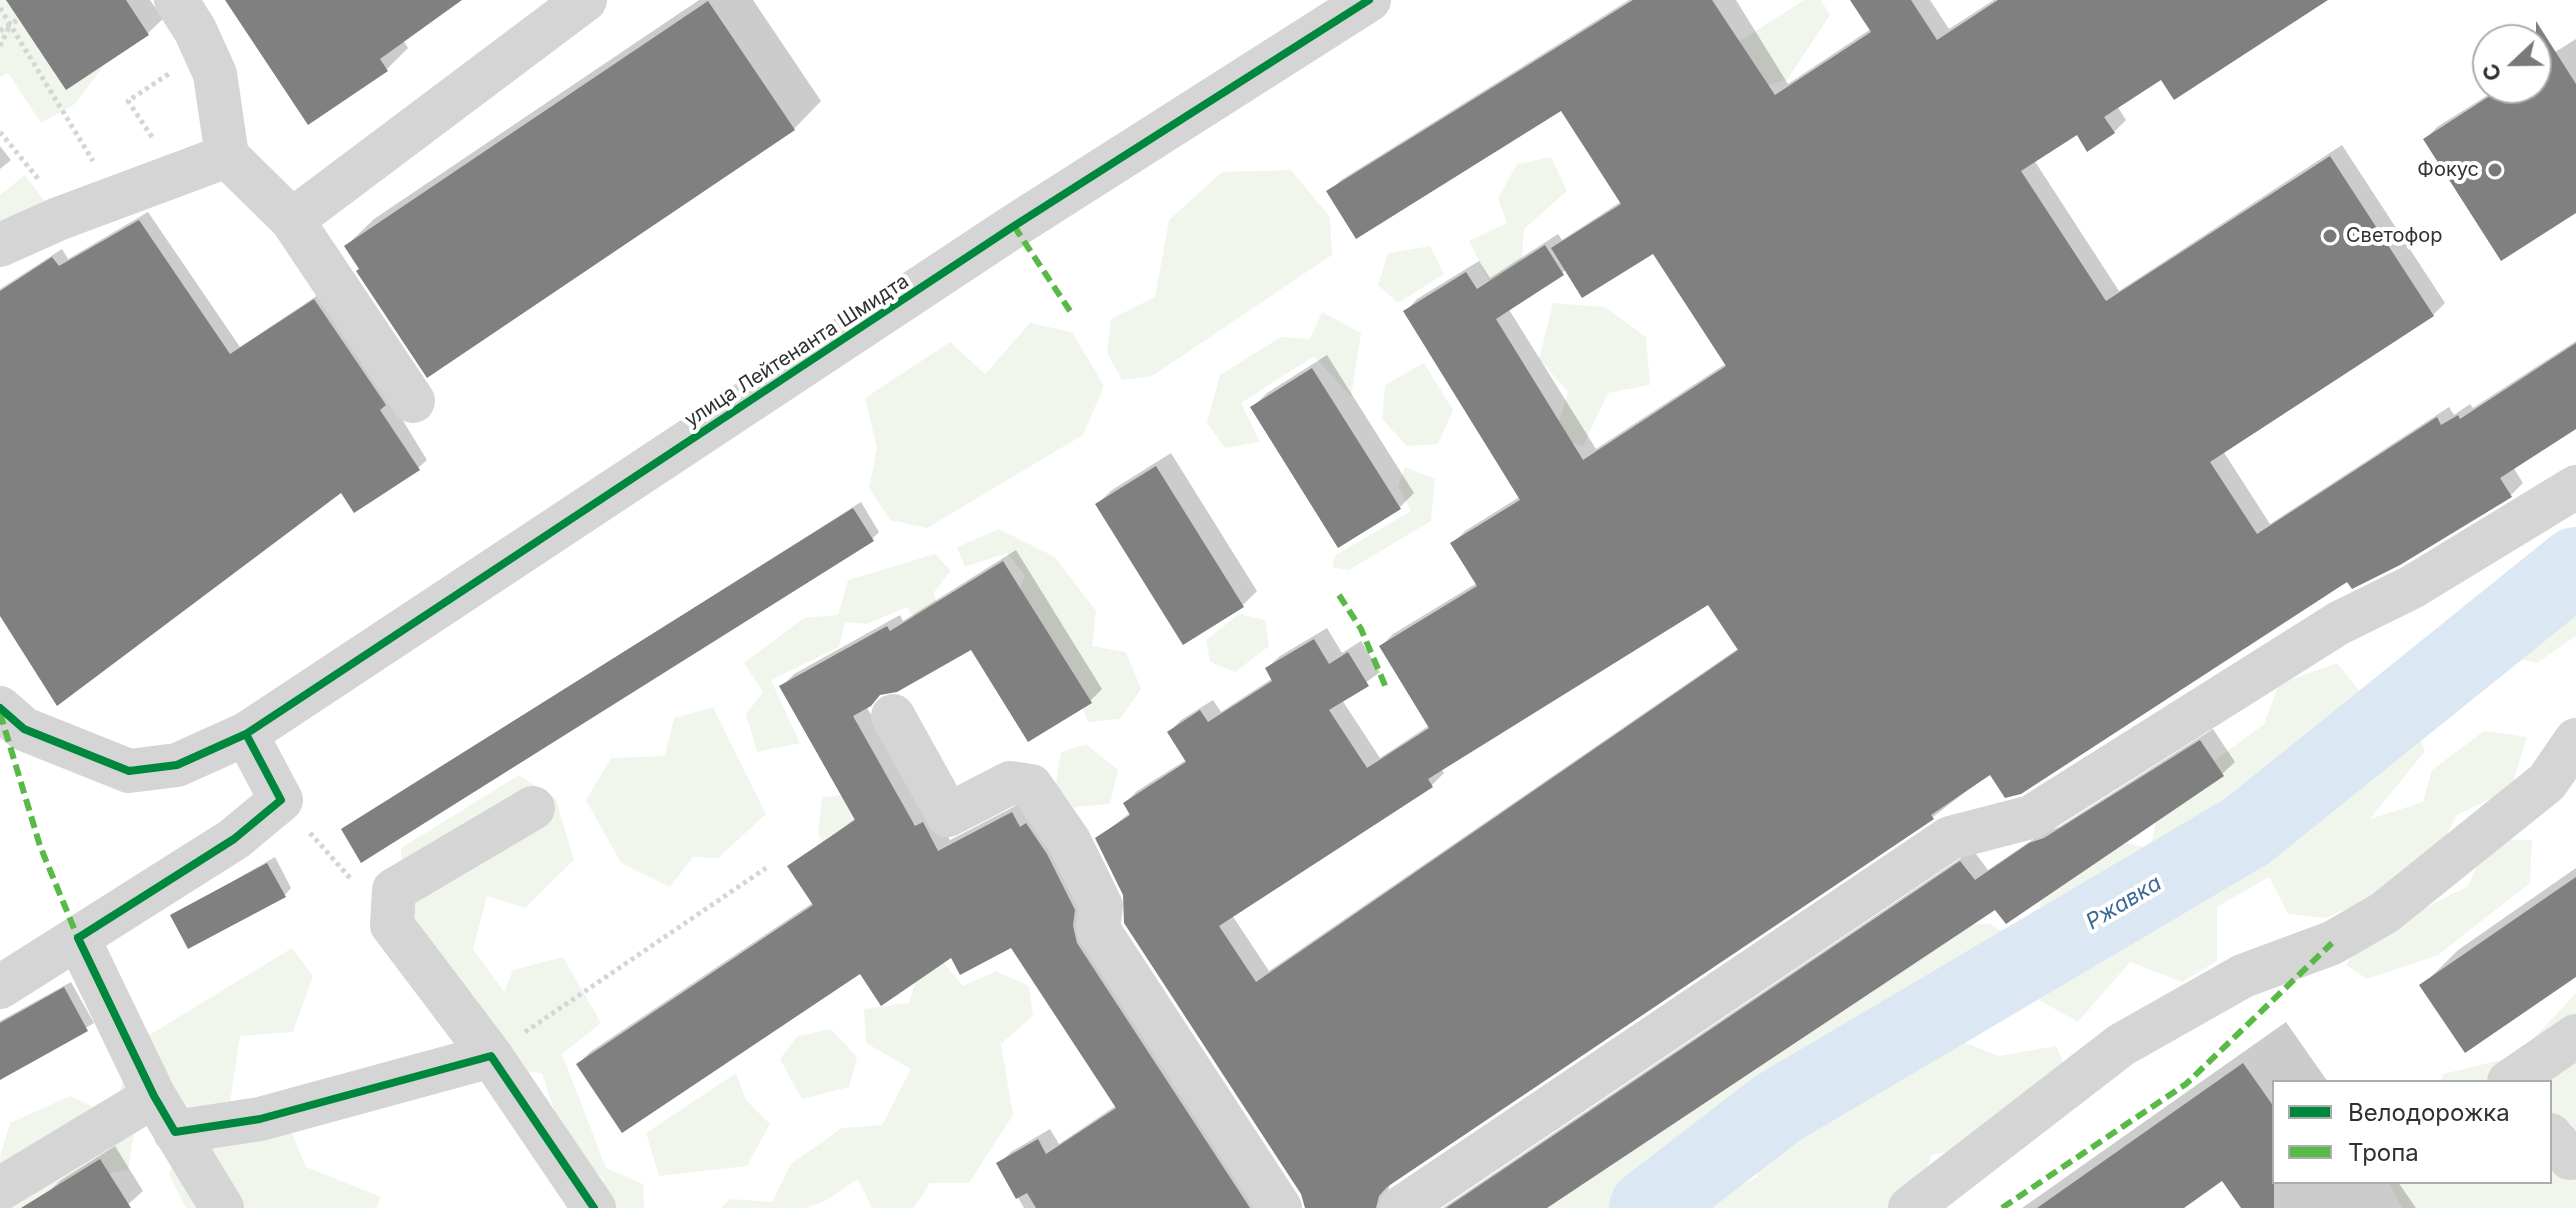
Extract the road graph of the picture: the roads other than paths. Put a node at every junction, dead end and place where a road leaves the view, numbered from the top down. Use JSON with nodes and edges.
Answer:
{"nodes":[{"id":1,"x":176,"y":0,"type":"edge"},
{"id":2,"x":585,"y":0,"type":"edge"},
{"id":3,"x":1369,"y":0,"type":"edge"},
{"id":4,"x":227,"y":156,"type":"junction"},
{"id":5,"x":292,"y":220,"type":"junction"},
{"id":6,"x":0,"y":245,"type":"edge"},
{"id":7,"x":413,"y":401,"type":"dead end"},
{"id":8,"x":2576,"y":487,"type":"edge"},
{"id":9,"x":0,"y":708,"type":"edge"},
{"id":10,"x":893,"y":716,"type":"dead end"},
{"id":11,"x":246,"y":734,"type":"junction"},
{"id":12,"x":2576,"y":740,"type":"edge"},
{"id":13,"x":533,"y":808,"type":"dead end"},
{"id":14,"x":78,"y":938,"type":"junction"},
{"id":15,"x":0,"y":987,"type":"edge"},
{"id":16,"x":2576,"y":1036,"type":"edge"},
{"id":17,"x":491,"y":1056,"type":"junction"},
{"id":18,"x":2512,"y":1080,"type":"edge"},
{"id":19,"x":165,"y":1114,"type":"junction"},
{"id":20,"x":2552,"y":1137,"type":"edge"},
{"id":21,"x":2576,"y":1156,"type":"edge"},
{"id":22,"x":0,"y":1189,"type":"edge"},
{"id":23,"x":222,"y":1208,"type":"edge"},
{"id":24,"x":594,"y":1208,"type":"edge"},
{"id":25,"x":1280,"y":1208,"type":"edge"},
{"id":26,"x":1401,"y":1208,"type":"edge"},
{"id":27,"x":1910,"y":1208,"type":"edge"}],
"edges":[{"from":1,"to":4,"type":"street"},
{"from":2,"to":5,"type":"street"},
{"from":3,"to":11,"type":"street","name":"улица Лейтенанта Шмидта"},
{"from":4,"to":5,"type":"street"},
{"from":4,"to":6,"type":"street"},
{"from":5,"to":7,"type":"street"},
{"from":8,"to":26,"type":"street"},
{"from":9,"to":11,"type":"street","name":"улица Лейтенанта Шмидта"},
{"from":10,"to":25,"type":"street"},
{"from":11,"to":14,"type":"street"},
{"from":12,"to":27,"type":"street"},
{"from":13,"to":17,"type":"street"},
{"from":14,"to":15,"type":"street"},
{"from":14,"to":19,"type":"street"},
{"from":16,"to":18,"type":"street"},
{"from":17,"to":19,"type":"street"},
{"from":17,"to":24,"type":"street"},
{"from":19,"to":22,"type":"street"},
{"from":19,"to":23,"type":"street"},
{"from":20,"to":21,"type":"street"}]}
